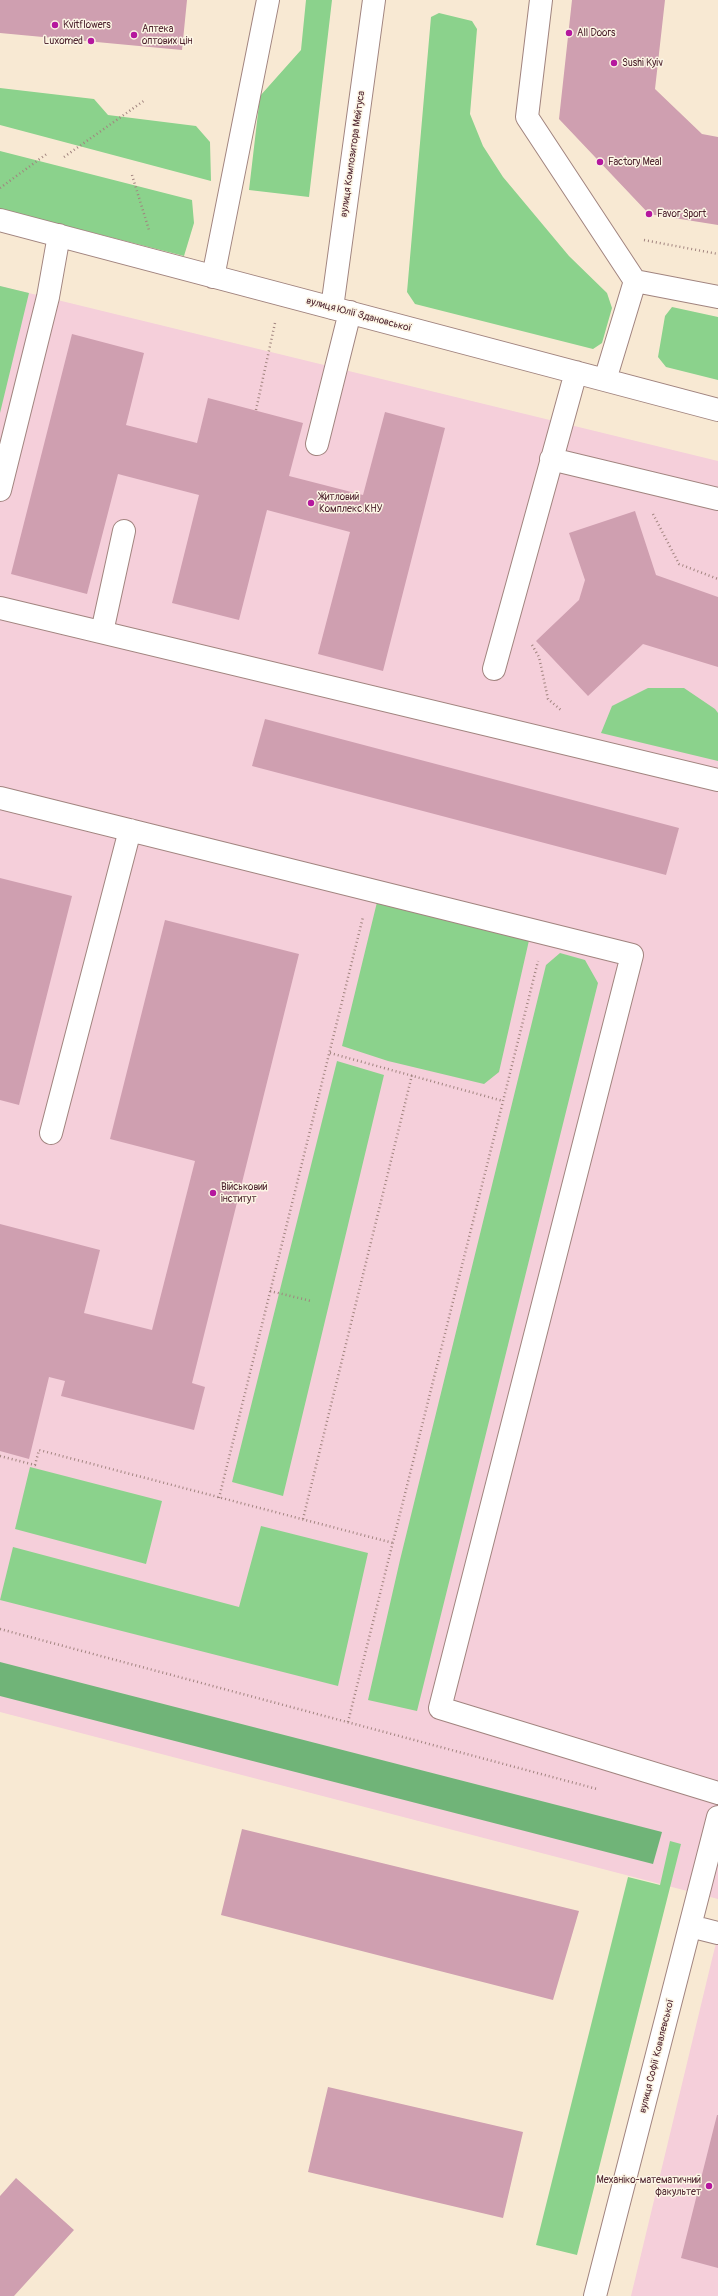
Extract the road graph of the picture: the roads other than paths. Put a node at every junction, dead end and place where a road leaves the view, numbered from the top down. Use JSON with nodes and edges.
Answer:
{"nodes":[{"id":1,"x":268,"y":0,"type":"edge"},
{"id":2,"x":374,"y":0,"type":"edge"},
{"id":3,"x":540,"y":0,"type":"edge"},
{"id":4,"x":0,"y":220,"type":"edge"},
{"id":5,"x":59,"y":235,"type":"junction"},
{"id":6,"x":213,"y":276,"type":"junction"},
{"id":7,"x":635,"y":281,"type":"junction"},
{"id":8,"x":718,"y":297,"type":"edge"},
{"id":9,"x":341,"y":310,"type":"junction"},
{"id":10,"x":576,"y":372,"type":"junction"},
{"id":11,"x":605,"y":380,"type":"junction"},
{"id":12,"x":718,"y":410,"type":"edge"},
{"id":13,"x":317,"y":444,"type":"dead end"},
{"id":14,"x":551,"y":459,"type":"junction"},
{"id":15,"x":0,"y":490,"type":"edge"},
{"id":16,"x":718,"y":499,"type":"edge"},
{"id":17,"x":124,"y":530,"type":"dead end"},
{"id":18,"x":0,"y":608,"type":"edge"},
{"id":19,"x":102,"y":632,"type":"junction"},
{"id":20,"x":494,"y":669,"type":"dead end"},
{"id":21,"x":718,"y":780,"type":"edge"},
{"id":22,"x":0,"y":798,"type":"edge"},
{"id":23,"x":130,"y":830,"type":"junction"},
{"id":24,"x":51,"y":1132,"type":"dead end"},
{"id":25,"x":718,"y":1793,"type":"edge"},
{"id":26,"x":718,"y":1817,"type":"edge"},
{"id":27,"x":690,"y":1926,"type":"junction"},
{"id":28,"x":718,"y":1933,"type":"edge"},
{"id":29,"x":595,"y":2296,"type":"edge"}],
"edges":[{"from":1,"to":6,"type":"street"},
{"from":2,"to":9,"type":"street","name":"вулиця Композитора Мейтуса"},
{"from":3,"to":7,"type":"street"},
{"from":4,"to":5,"type":"street","name":"вулиця Юлії Здановської"},
{"from":5,"to":6,"type":"street","name":"вулиця Юлії Здановської"},
{"from":5,"to":15,"type":"street"},
{"from":6,"to":9,"type":"street","name":"вулиця Юлії Здановської"},
{"from":7,"to":8,"type":"street"},
{"from":7,"to":11,"type":"street"},
{"from":9,"to":10,"type":"street","name":"вулиця Юлії Здановської"},
{"from":9,"to":13,"type":"street","name":"вулиця Композитора Мейтуса"},
{"from":10,"to":11,"type":"street","name":"вулиця Юлії Здановської"},
{"from":10,"to":14,"type":"street"},
{"from":11,"to":12,"type":"street","name":"вулиця Юлії Здановської"},
{"from":14,"to":16,"type":"street"},
{"from":14,"to":20,"type":"street"},
{"from":17,"to":19,"type":"street"},
{"from":18,"to":19,"type":"street"},
{"from":19,"to":21,"type":"street"},
{"from":22,"to":23,"type":"street"},
{"from":23,"to":24,"type":"street"},
{"from":23,"to":25,"type":"street"},
{"from":26,"to":27,"type":"street","name":"вулиця Софії Ковалевської"},
{"from":27,"to":28,"type":"street"},
{"from":27,"to":29,"type":"street","name":"вулиця Софії Ковалевської"}]}
